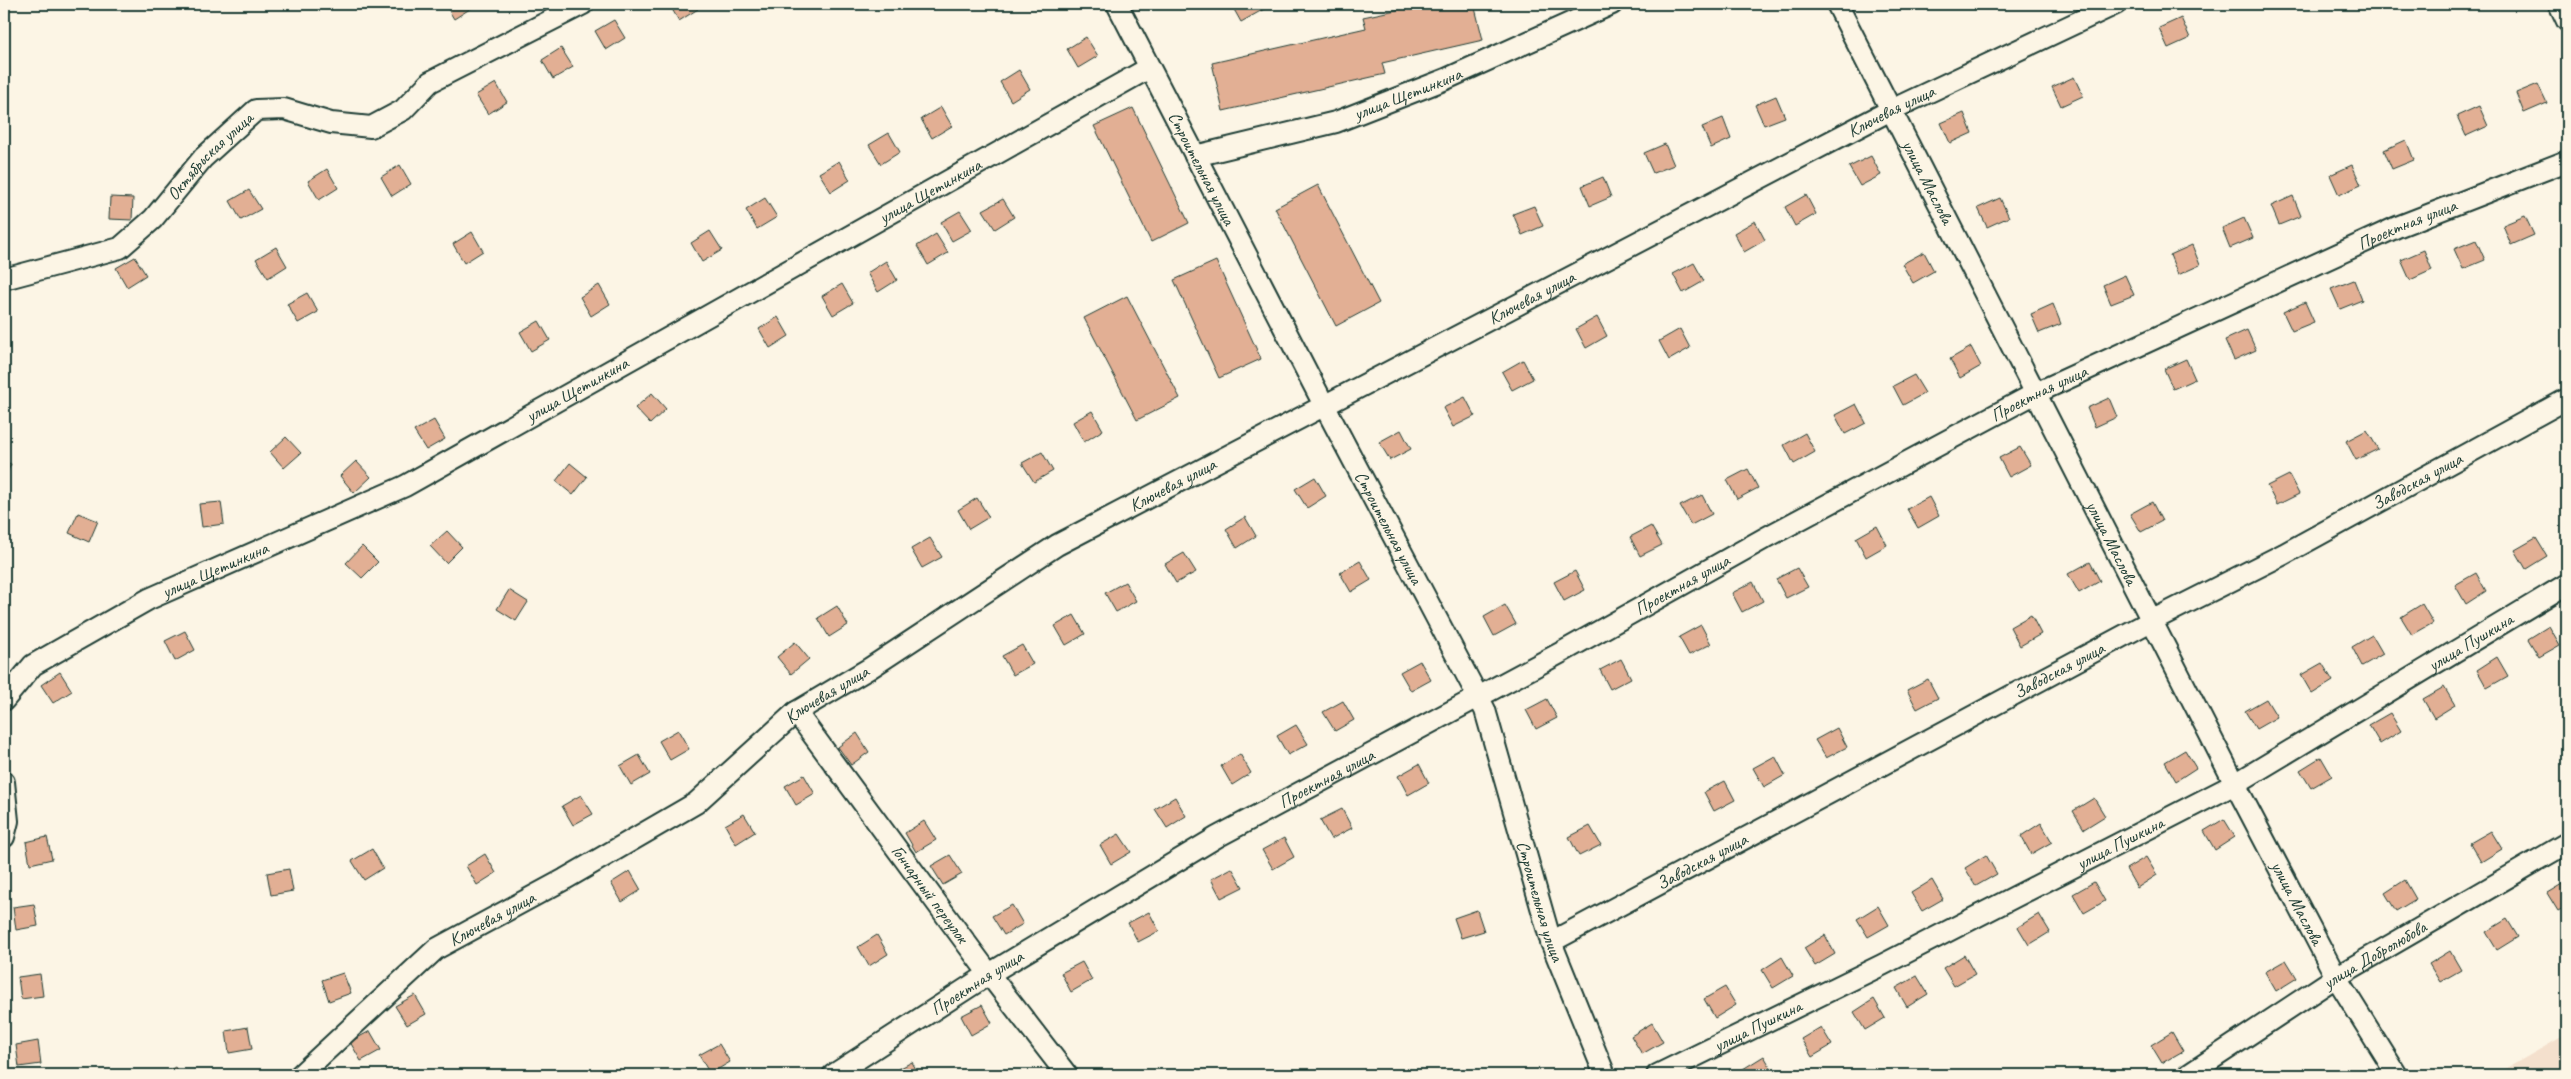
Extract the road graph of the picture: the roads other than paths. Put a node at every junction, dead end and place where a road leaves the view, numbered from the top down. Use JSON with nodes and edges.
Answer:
{"nodes":[{"id":1,"x":583,"y":4,"type":"edge"},
{"id":2,"x":1117,"y":4,"type":"edge"},
{"id":3,"x":1612,"y":4,"type":"edge"},
{"id":4,"x":1837,"y":4,"type":"edge"},
{"id":5,"x":2116,"y":4,"type":"edge"},
{"id":6,"x":2559,"y":4,"type":"edge"},
{"id":7,"x":2567,"y":21,"type":"edge"},
{"id":8,"x":1149,"y":68,"type":"junction"},
{"id":9,"x":1891,"y":110,"type":"junction"},
{"id":10,"x":1194,"y":156,"type":"junction"},
{"id":11,"x":2567,"y":161,"type":"edge"},
{"id":12,"x":4,"y":279,"type":"edge"},
{"id":13,"x":2036,"y":393,"type":"junction"},
{"id":14,"x":2567,"y":399,"type":"edge"},
{"id":15,"x":1324,"y":405,"type":"junction"},
{"id":16,"x":2567,"y":584,"type":"edge"},
{"id":17,"x":2151,"y":621,"type":"junction"},
{"id":18,"x":1478,"y":697,"type":"junction"},
{"id":19,"x":4,"y":700,"type":"edge"},
{"id":20,"x":796,"y":712,"type":"junction"},
{"id":21,"x":4,"y":782,"type":"edge"},
{"id":22,"x":2234,"y":784,"type":"junction"},
{"id":23,"x":4,"y":837,"type":"edge"},
{"id":24,"x":2567,"y":843,"type":"edge"},
{"id":25,"x":1550,"y":942,"type":"junction"},
{"id":26,"x":989,"y":974,"type":"junction"},
{"id":27,"x":2336,"y":977,"type":"junction"},
{"id":28,"x":300,"y":1075,"type":"edge"},
{"id":29,"x":833,"y":1075,"type":"edge"},
{"id":30,"x":1067,"y":1075,"type":"edge"},
{"id":31,"x":1605,"y":1075,"type":"edge"},
{"id":32,"x":1657,"y":1075,"type":"edge"},
{"id":33,"x":2188,"y":1075,"type":"edge"},
{"id":34,"x":2397,"y":1075,"type":"edge"}],
"edges":[{"from":1,"to":12,"type":"street","name":"Октябрьская улица"},
{"from":2,"to":8,"type":"street","name":"Строительная улица"},
{"from":3,"to":10,"type":"street","name":"улица Щетинкина"},
{"from":4,"to":9,"type":"street","name":"улица Маслова"},
{"from":5,"to":9,"type":"street","name":"Ключевая улица"},
{"from":6,"to":7,"type":"street"},
{"from":8,"to":10,"type":"street","name":"Строительная улица"},
{"from":8,"to":19,"type":"street","name":"улица Щетинкина"},
{"from":9,"to":13,"type":"street","name":"улица Маслова"},
{"from":9,"to":15,"type":"street","name":"Ключевая улица"},
{"from":10,"to":15,"type":"street","name":"Строительная улица"},
{"from":11,"to":13,"type":"street","name":"Проектная улица"},
{"from":13,"to":17,"type":"street","name":"улица Маслова"},
{"from":13,"to":18,"type":"street","name":"Проектная улица"},
{"from":14,"to":17,"type":"street","name":"Заводская улица"},
{"from":15,"to":18,"type":"street","name":"Строительная улица"},
{"from":15,"to":20,"type":"street","name":"Ключевая улица"},
{"from":16,"to":22,"type":"street","name":"улица Пушкина"},
{"from":17,"to":22,"type":"street","name":"улица Маслова"},
{"from":17,"to":25,"type":"street","name":"Заводская улица"},
{"from":18,"to":25,"type":"street","name":"Строительная улица"},
{"from":18,"to":26,"type":"street","name":"Проектная улица"},
{"from":20,"to":26,"type":"street","name":"Гончарный переулок"},
{"from":20,"to":28,"type":"street","name":"Ключевая улица"},
{"from":21,"to":23,"type":"street"},
{"from":22,"to":27,"type":"street","name":"улица Маслова"},
{"from":22,"to":32,"type":"street","name":"улица Пушкина"},
{"from":24,"to":27,"type":"street","name":"улица Добролюбова"},
{"from":25,"to":31,"type":"street","name":"Строительная улица"},
{"from":26,"to":29,"type":"street","name":"Проектная улица"},
{"from":26,"to":30,"type":"street","name":"Гончарный переулок"},
{"from":27,"to":33,"type":"street","name":"улица Добролюбова"},
{"from":27,"to":34,"type":"street","name":"улица Маслова"}]}
